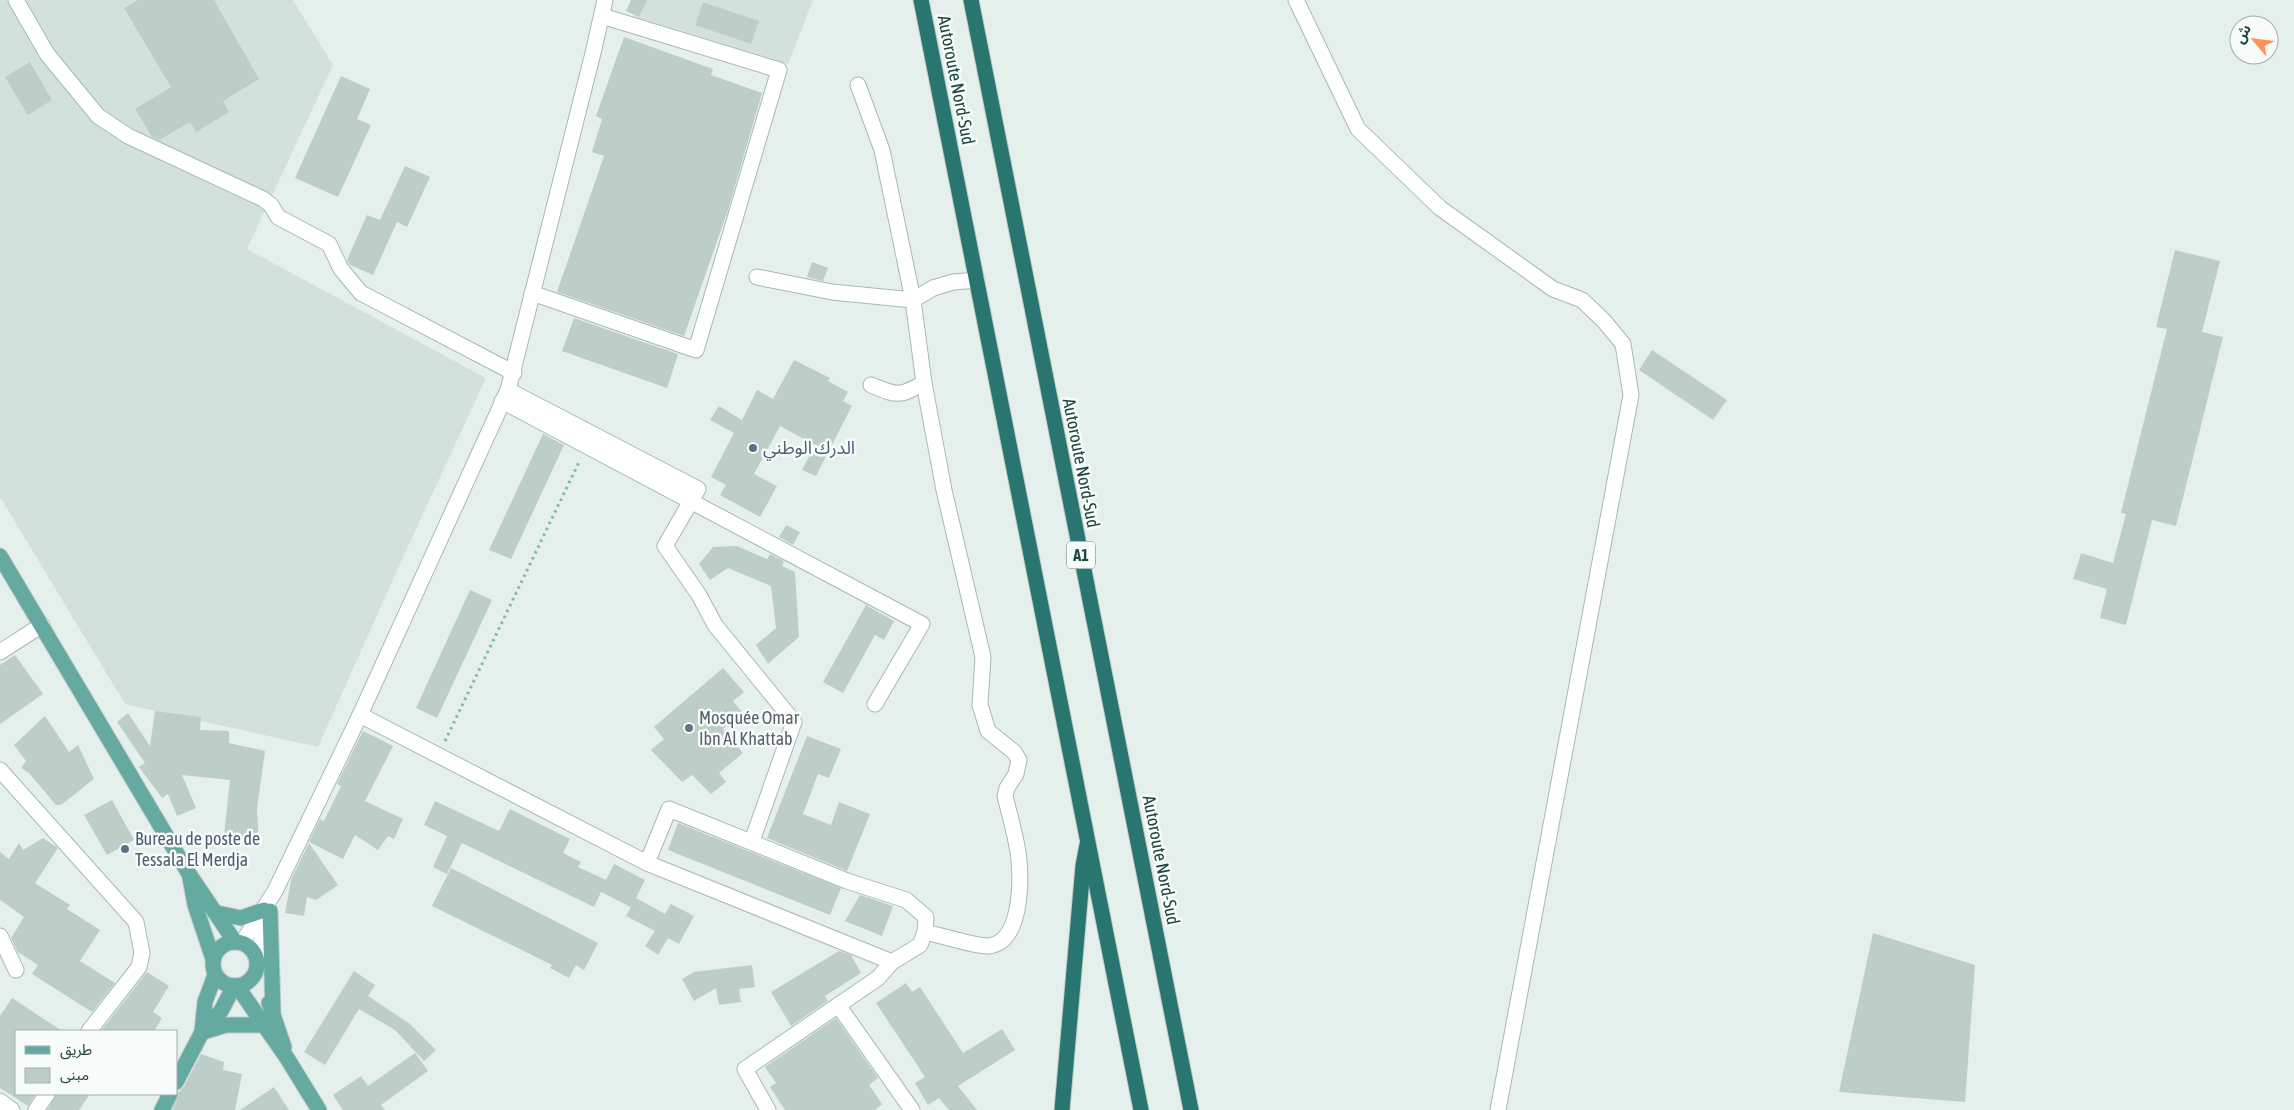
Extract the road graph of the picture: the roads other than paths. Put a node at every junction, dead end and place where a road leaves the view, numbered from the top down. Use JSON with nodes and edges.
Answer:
{"nodes":[{"id":1,"x":16,"y":0,"type":"edge"},
{"id":2,"x":605,"y":0,"type":"edge"},
{"id":3,"x":921,"y":0,"type":"edge"},
{"id":4,"x":971,"y":0,"type":"edge"},
{"id":5,"x":1296,"y":0,"type":"edge"},
{"id":6,"x":602,"y":16,"type":"junction"},
{"id":7,"x":858,"y":85,"type":"dead end"},
{"id":8,"x":757,"y":277,"type":"dead end"},
{"id":9,"x":977,"y":280,"type":"junction"},
{"id":10,"x":532,"y":293,"type":"junction"},
{"id":11,"x":913,"y":300,"type":"junction"},
{"id":12,"x":514,"y":373,"type":"junction"},
{"id":13,"x":924,"y":383,"type":"junction"},
{"id":14,"x":871,"y":385,"type":"dead end"},
{"id":15,"x":505,"y":396,"type":"junction"},
{"id":16,"x":690,"y":499,"type":"junction"},
{"id":17,"x":0,"y":556,"type":"edge"},
{"id":18,"x":42,"y":626,"type":"junction"},
{"id":19,"x":0,"y":652,"type":"edge"},
{"id":20,"x":875,"y":704,"type":"dead end"},
{"id":21,"x":360,"y":714,"type":"junction"},
{"id":22,"x":0,"y":770,"type":"edge"},
{"id":23,"x":1089,"y":839,"type":"junction"},
{"id":24,"x":752,"y":841,"type":"junction"},
{"id":25,"x":647,"y":863,"type":"junction"},
{"id":26,"x":189,"y":874,"type":"junction"},
{"id":27,"x":267,"y":911,"type":"junction"},
{"id":28,"x":217,"y":912,"type":"junction"},
{"id":29,"x":925,"y":932,"type":"junction"},
{"id":30,"x":0,"y":936,"type":"edge"},
{"id":31,"x":239,"y":942,"type":"junction"},
{"id":32,"x":213,"y":959,"type":"junction"},
{"id":33,"x":892,"y":962,"type":"junction"},
{"id":34,"x":256,"y":964,"type":"junction"},
{"id":35,"x":16,"y":970,"type":"dead end"},
{"id":36,"x":215,"y":975,"type":"junction"},
{"id":37,"x":235,"y":986,"type":"junction"},
{"id":38,"x":838,"y":1005,"type":"junction"},
{"id":39,"x":273,"y":1012,"type":"junction"},
{"id":40,"x":262,"y":1025,"type":"junction"},
{"id":41,"x":91,"y":1030,"type":"edge"},
{"id":42,"x":202,"y":1032,"type":"junction"},
{"id":43,"x":287,"y":1058,"type":"junction"},
{"id":44,"x":178,"y":1078,"type":"edge"},
{"id":45,"x":46,"y":1095,"type":"edge"},
{"id":46,"x":170,"y":1095,"type":"edge"},
{"id":47,"x":0,"y":1101,"type":"edge"},
{"id":48,"x":12,"y":1110,"type":"edge"},
{"id":49,"x":36,"y":1110,"type":"edge"},
{"id":50,"x":162,"y":1110,"type":"edge"},
{"id":51,"x":319,"y":1110,"type":"edge"},
{"id":52,"x":768,"y":1110,"type":"edge"},
{"id":53,"x":912,"y":1110,"type":"edge"},
{"id":54,"x":1062,"y":1110,"type":"edge"},
{"id":55,"x":1141,"y":1110,"type":"edge"},
{"id":56,"x":1191,"y":1110,"type":"edge"},
{"id":57,"x":1498,"y":1110,"type":"edge"}],
"edges":[{"from":1,"to":12,"type":"street"},
{"from":2,"to":6,"type":"street"},
{"from":3,"to":9,"type":"highway","name":"Autoroute Nord-Sud"},
{"from":4,"to":56,"type":"highway","name":"Autoroute Nord-Sud","number":"A1"},
{"from":5,"to":57,"type":"street"},
{"from":6,"to":10,"type":"street"},
{"from":6,"to":10,"type":"street"},
{"from":7,"to":11,"type":"street"},
{"from":8,"to":11,"type":"street"},
{"from":9,"to":11,"type":"street"},
{"from":9,"to":23,"type":"highway","name":"Autoroute Nord-Sud"},
{"from":10,"to":12,"type":"street"},
{"from":11,"to":13,"type":"street"},
{"from":12,"to":15,"type":"street"},
{"from":13,"to":14,"type":"street"},
{"from":13,"to":29,"type":"street"},
{"from":15,"to":16,"type":"street"},
{"from":15,"to":16,"type":"street"},
{"from":15,"to":21,"type":"street"},
{"from":16,"to":20,"type":"street"},
{"from":16,"to":24,"type":"street"},
{"from":17,"to":18,"type":"main road"},
{"from":18,"to":19,"type":"street"},
{"from":18,"to":26,"type":"main road"},
{"from":21,"to":25,"type":"street"},
{"from":21,"to":27,"type":"street"},
{"from":22,"to":41,"type":"street"},
{"from":23,"to":54,"type":"highway"},
{"from":23,"to":55,"type":"highway","name":"Autoroute Nord-Sud"},
{"from":24,"to":25,"type":"street"},
{"from":24,"to":29,"type":"street"},
{"from":25,"to":33,"type":"street"},
{"from":26,"to":28,"type":"main road"},
{"from":26,"to":32,"type":"main road"},
{"from":27,"to":28,"type":"main road"},
{"from":27,"to":31,"type":"street"},
{"from":27,"to":34,"type":"street"},
{"from":27,"to":39,"type":"main road"},
{"from":28,"to":31,"type":"main road"},
{"from":29,"to":33,"type":"street"},
{"from":30,"to":35,"type":"street"},
{"from":31,"to":32,"type":"main road"},
{"from":31,"to":34,"type":"main road"},
{"from":32,"to":36,"type":"main road"},
{"from":33,"to":38,"type":"street"},
{"from":34,"to":37,"type":"main road"},
{"from":34,"to":39,"type":"main road"},
{"from":36,"to":37,"type":"main road"},
{"from":36,"to":42,"type":"main road"},
{"from":37,"to":40,"type":"main road"},
{"from":37,"to":42,"type":"main road"},
{"from":38,"to":52,"type":"street"},
{"from":38,"to":53,"type":"street"},
{"from":39,"to":43,"type":"main road"},
{"from":40,"to":42,"type":"main road"},
{"from":40,"to":43,"type":"main road"},
{"from":42,"to":44,"type":"main road"},
{"from":43,"to":51,"type":"main road"},
{"from":45,"to":49,"type":"street"},
{"from":46,"to":50,"type":"main road"},
{"from":47,"to":48,"type":"street"}]}
